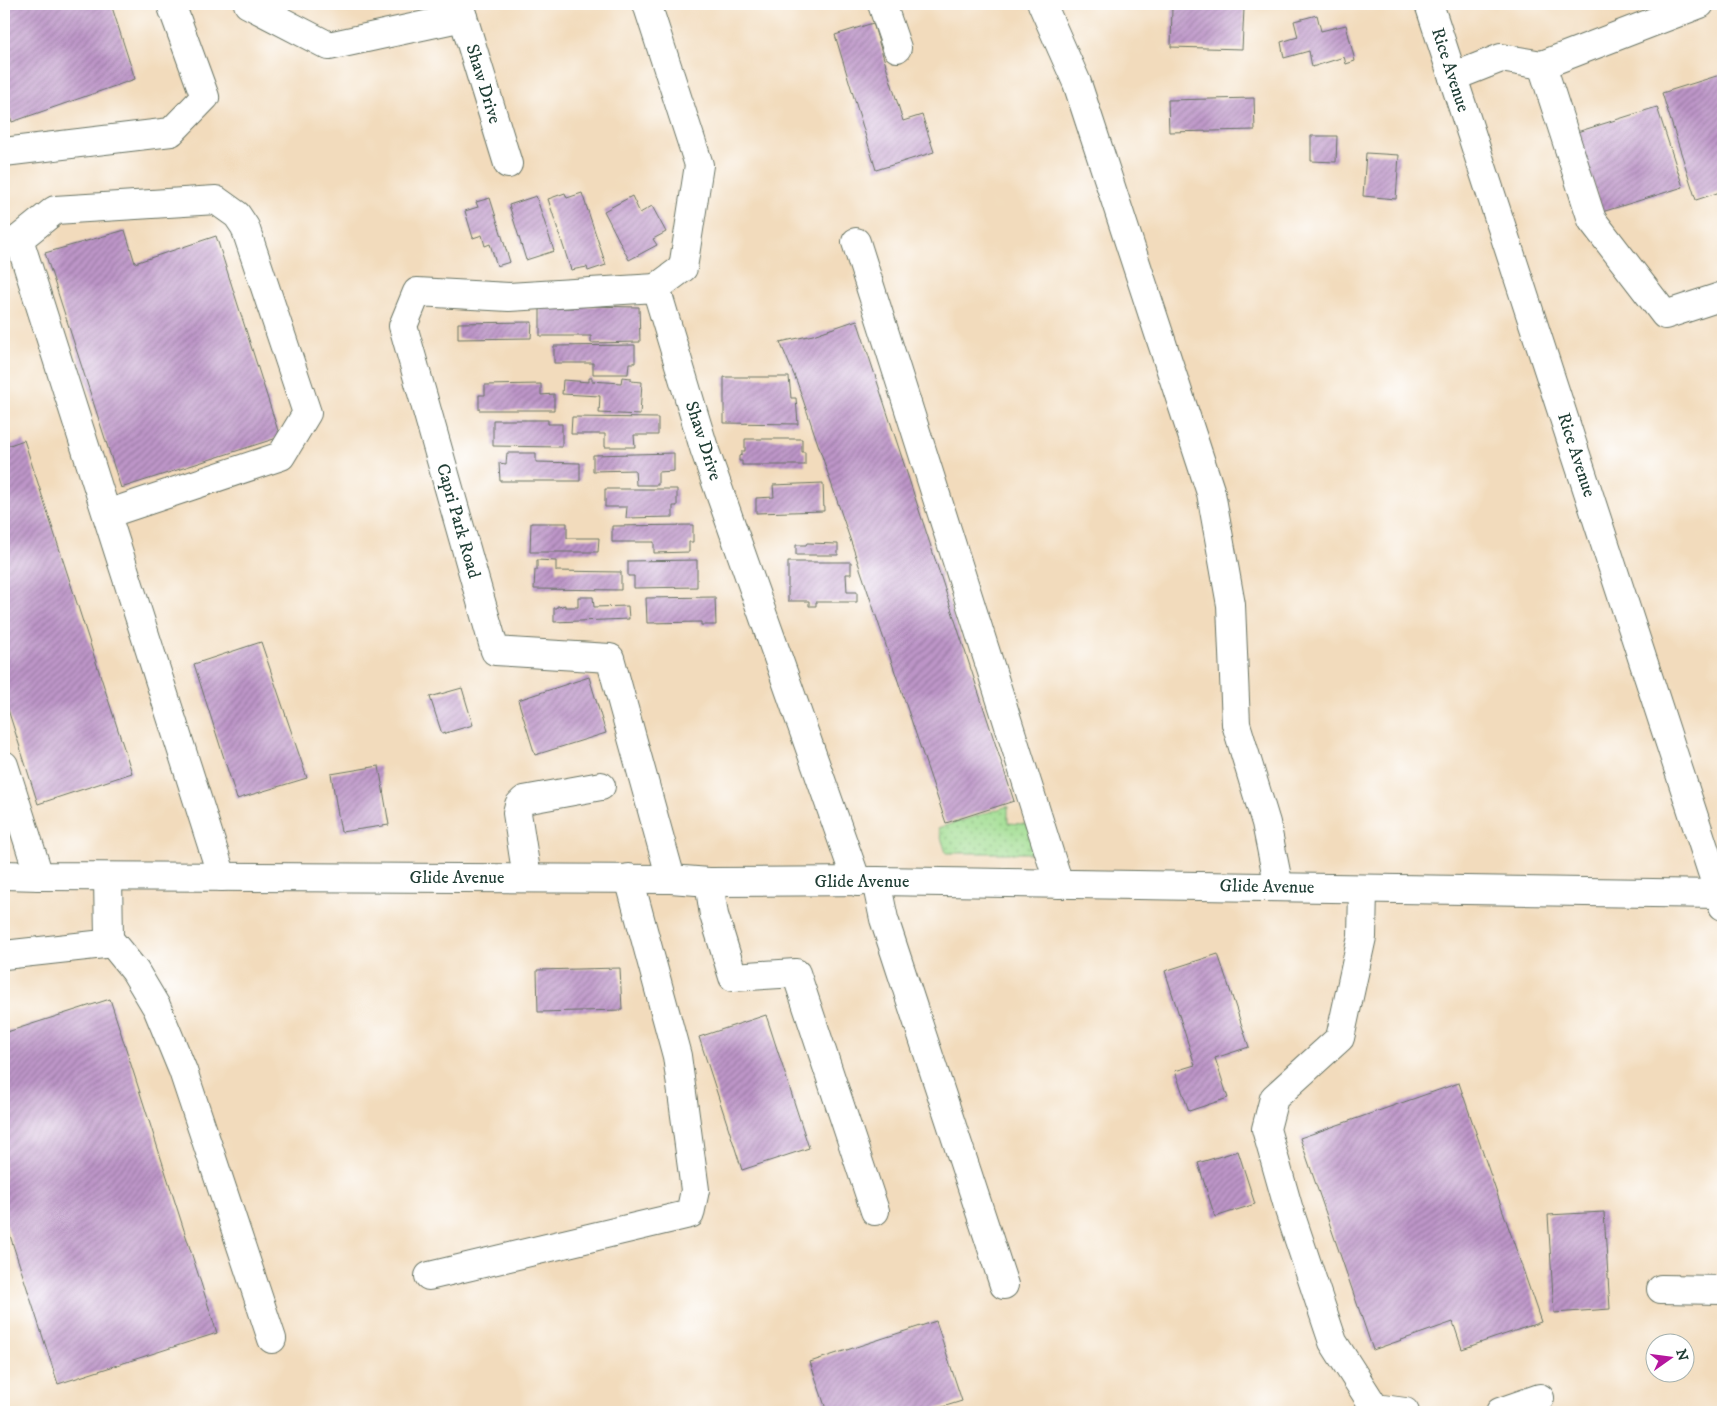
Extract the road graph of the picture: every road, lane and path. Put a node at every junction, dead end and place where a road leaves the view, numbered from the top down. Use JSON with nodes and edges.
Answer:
{"nodes":[{"id":1,"x":171,"y":4,"type":"edge"},
{"id":2,"x":248,"y":4,"type":"edge"},
{"id":3,"x":647,"y":4,"type":"edge"},
{"id":4,"x":882,"y":4,"type":"edge"},
{"id":5,"x":1042,"y":4,"type":"edge"},
{"id":6,"x":1429,"y":4,"type":"edge"},
{"id":7,"x":1685,"y":6,"type":"edge"},
{"id":8,"x":461,"y":10,"type":"edge"},
{"id":9,"x":897,"y":48,"type":"dead end"},
{"id":10,"x":1542,"y":65,"type":"junction"},
{"id":11,"x":1453,"y":77,"type":"junction"},
{"id":12,"x":4,"y":152,"type":"edge"},
{"id":13,"x":508,"y":164,"type":"dead end"},
{"id":14,"x":856,"y":242,"type":"dead end"},
{"id":15,"x":656,"y":288,"type":"junction"},
{"id":16,"x":1723,"y":296,"type":"edge"},
{"id":17,"x":107,"y":514,"type":"junction"},
{"id":18,"x":4,"y":765,"type":"edge"},
{"id":19,"x":602,"y":786,"type":"dead end"},
{"id":20,"x":4,"y":875,"type":"edge"},
{"id":21,"x":39,"y":876,"type":"junction"},
{"id":22,"x":108,"y":877,"type":"junction"},
{"id":23,"x":222,"y":877,"type":"junction"},
{"id":24,"x":527,"y":878,"type":"junction"},
{"id":25,"x":629,"y":878,"type":"junction"},
{"id":26,"x":671,"y":879,"type":"junction"},
{"id":27,"x":709,"y":882,"type":"junction"},
{"id":28,"x":866,"y":882,"type":"junction"},
{"id":29,"x":1059,"y":884,"type":"junction"},
{"id":30,"x":1279,"y":887,"type":"junction"},
{"id":31,"x":1363,"y":889,"type":"junction"},
{"id":32,"x":1722,"y":902,"type":"edge"},
{"id":33,"x":110,"y":939,"type":"junction"},
{"id":34,"x":4,"y":955,"type":"edge"},
{"id":35,"x":875,"y":1211,"type":"dead end"},
{"id":36,"x":429,"y":1276,"type":"dead end"},
{"id":37,"x":1004,"y":1285,"type":"dead end"},
{"id":38,"x":1661,"y":1289,"type":"dead end"},
{"id":39,"x":1723,"y":1290,"type":"edge"},
{"id":40,"x":272,"y":1339,"type":"dead end"},
{"id":41,"x":1540,"y":1398,"type":"dead end"},
{"id":42,"x":1405,"y":1412,"type":"edge"},
{"id":43,"x":1500,"y":1412,"type":"edge"}],
"edges":[{"from":1,"to":12,"type":"street"},
{"from":2,"to":8,"type":"street"},
{"from":3,"to":15,"type":"street"},
{"from":4,"to":9,"type":"street"},
{"from":5,"to":30,"type":"street"},
{"from":6,"to":11,"type":"street","name":"Rice Avenue"},
{"from":7,"to":10,"type":"street"},
{"from":8,"to":13,"type":"street","name":"Shaw Drive"},
{"from":10,"to":11,"type":"street"},
{"from":10,"to":16,"type":"street"},
{"from":11,"to":32,"type":"street","name":"Rice Avenue"},
{"from":14,"to":29,"type":"street"},
{"from":15,"to":26,"type":"street","name":"Capri Park Road"},
{"from":15,"to":28,"type":"street","name":"Shaw Drive"},
{"from":17,"to":17,"type":"street"},
{"from":17,"to":23,"type":"street"},
{"from":18,"to":21,"type":"street"},
{"from":19,"to":24,"type":"street"},
{"from":20,"to":21,"type":"street","name":"Glide Avenue"},
{"from":21,"to":22,"type":"street","name":"Glide Avenue"},
{"from":22,"to":23,"type":"street","name":"Glide Avenue"},
{"from":22,"to":33,"type":"street"},
{"from":23,"to":24,"type":"street","name":"Glide Avenue"},
{"from":24,"to":25,"type":"street","name":"Glide Avenue"},
{"from":25,"to":26,"type":"street","name":"Glide Avenue"},
{"from":25,"to":36,"type":"street"},
{"from":26,"to":27,"type":"street","name":"Glide Avenue"},
{"from":27,"to":28,"type":"street","name":"Glide Avenue"},
{"from":27,"to":35,"type":"street"},
{"from":28,"to":29,"type":"street","name":"Glide Avenue"},
{"from":28,"to":37,"type":"street","name":"Shaw Drive"},
{"from":29,"to":30,"type":"street","name":"Glide Avenue"},
{"from":30,"to":31,"type":"street","name":"Glide Avenue"},
{"from":31,"to":32,"type":"street","name":"Glide Avenue"},
{"from":31,"to":42,"type":"street"},
{"from":33,"to":34,"type":"street"},
{"from":33,"to":40,"type":"street"},
{"from":38,"to":39,"type":"street"},
{"from":41,"to":43,"type":"street"}]}
